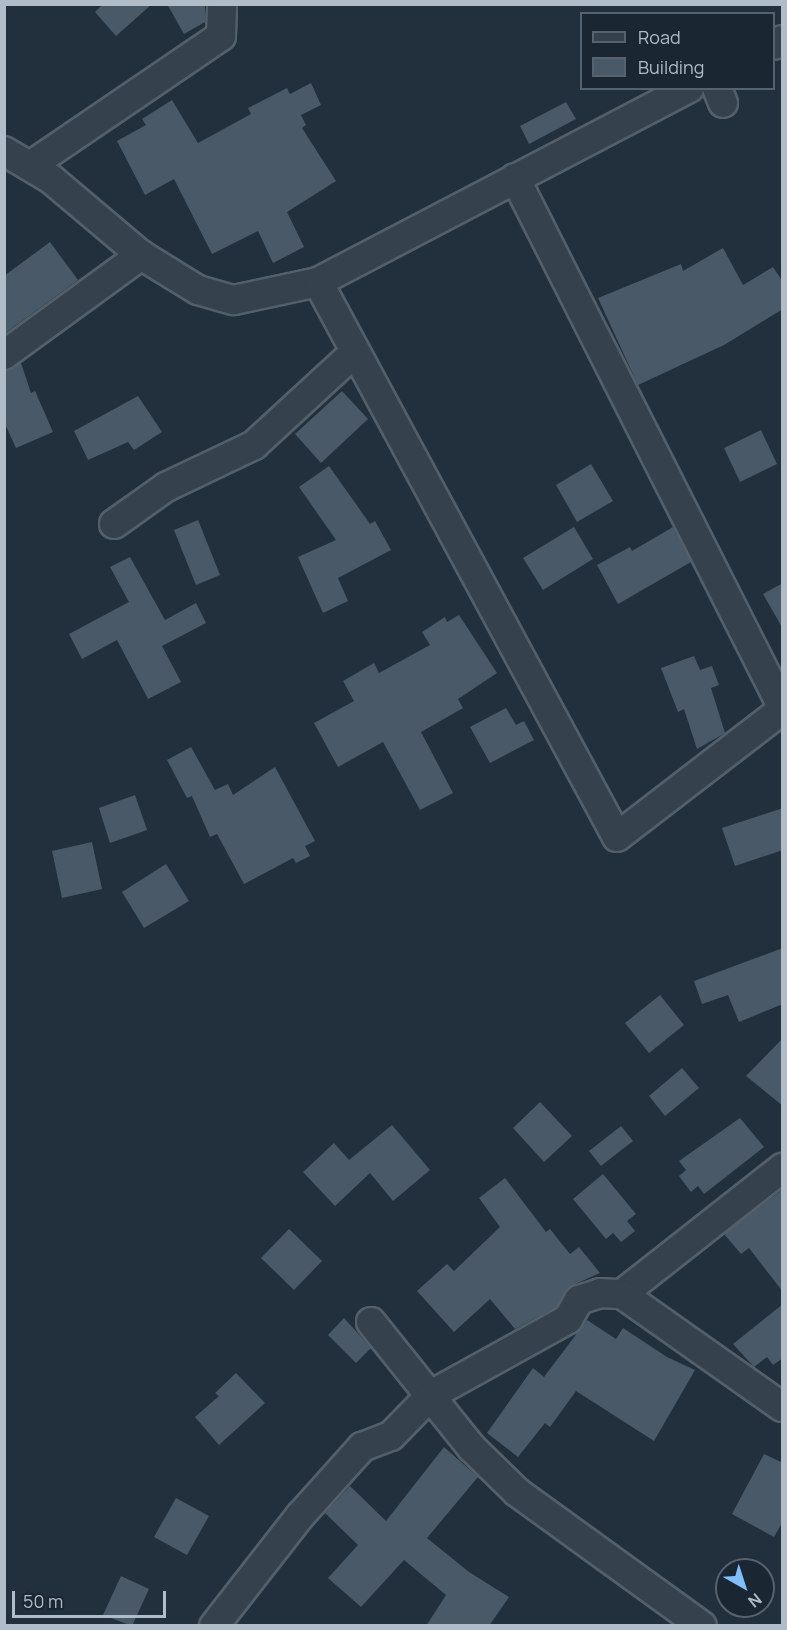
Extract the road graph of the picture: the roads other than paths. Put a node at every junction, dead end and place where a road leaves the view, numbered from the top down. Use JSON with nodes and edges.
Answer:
{"nodes":[{"id":1,"x":222,"y":4,"type":"edge"},
{"id":2,"x":685,"y":90,"type":"edge"},
{"id":3,"x":4,"y":151,"type":"edge"},
{"id":4,"x":30,"y":166,"type":"junction"},
{"id":5,"x":515,"y":178,"type":"junction"},
{"id":6,"x":141,"y":255,"type":"junction"},
{"id":7,"x":318,"y":282,"type":"junction"},
{"id":8,"x":355,"y":352,"type":"junction"},
{"id":9,"x":4,"y":355,"type":"edge"},
{"id":10,"x":114,"y":524,"type":"dead end"},
{"id":11,"x":783,"y":708,"type":"edge"},
{"id":12,"x":783,"y":1168,"type":"edge"},
{"id":13,"x":622,"y":1294,"type":"junction"},
{"id":14,"x":371,"y":1322,"type":"dead end"},
{"id":15,"x":431,"y":1395,"type":"junction"},
{"id":16,"x":783,"y":1407,"type":"edge"},
{"id":17,"x":214,"y":1626,"type":"edge"},
{"id":18,"x":702,"y":1626,"type":"edge"}],
"edges":[{"from":1,"to":4,"type":"street"},
{"from":2,"to":5,"type":"street"},
{"from":3,"to":4,"type":"street"},
{"from":4,"to":6,"type":"street"},
{"from":5,"to":7,"type":"street"},
{"from":5,"to":11,"type":"street"},
{"from":6,"to":7,"type":"street"},
{"from":6,"to":9,"type":"street"},
{"from":7,"to":8,"type":"street"},
{"from":8,"to":10,"type":"street"},
{"from":8,"to":11,"type":"street"},
{"from":12,"to":13,"type":"street"},
{"from":13,"to":15,"type":"street"},
{"from":13,"to":16,"type":"street"},
{"from":14,"to":15,"type":"street"},
{"from":15,"to":17,"type":"street"},
{"from":15,"to":18,"type":"street"}]}
